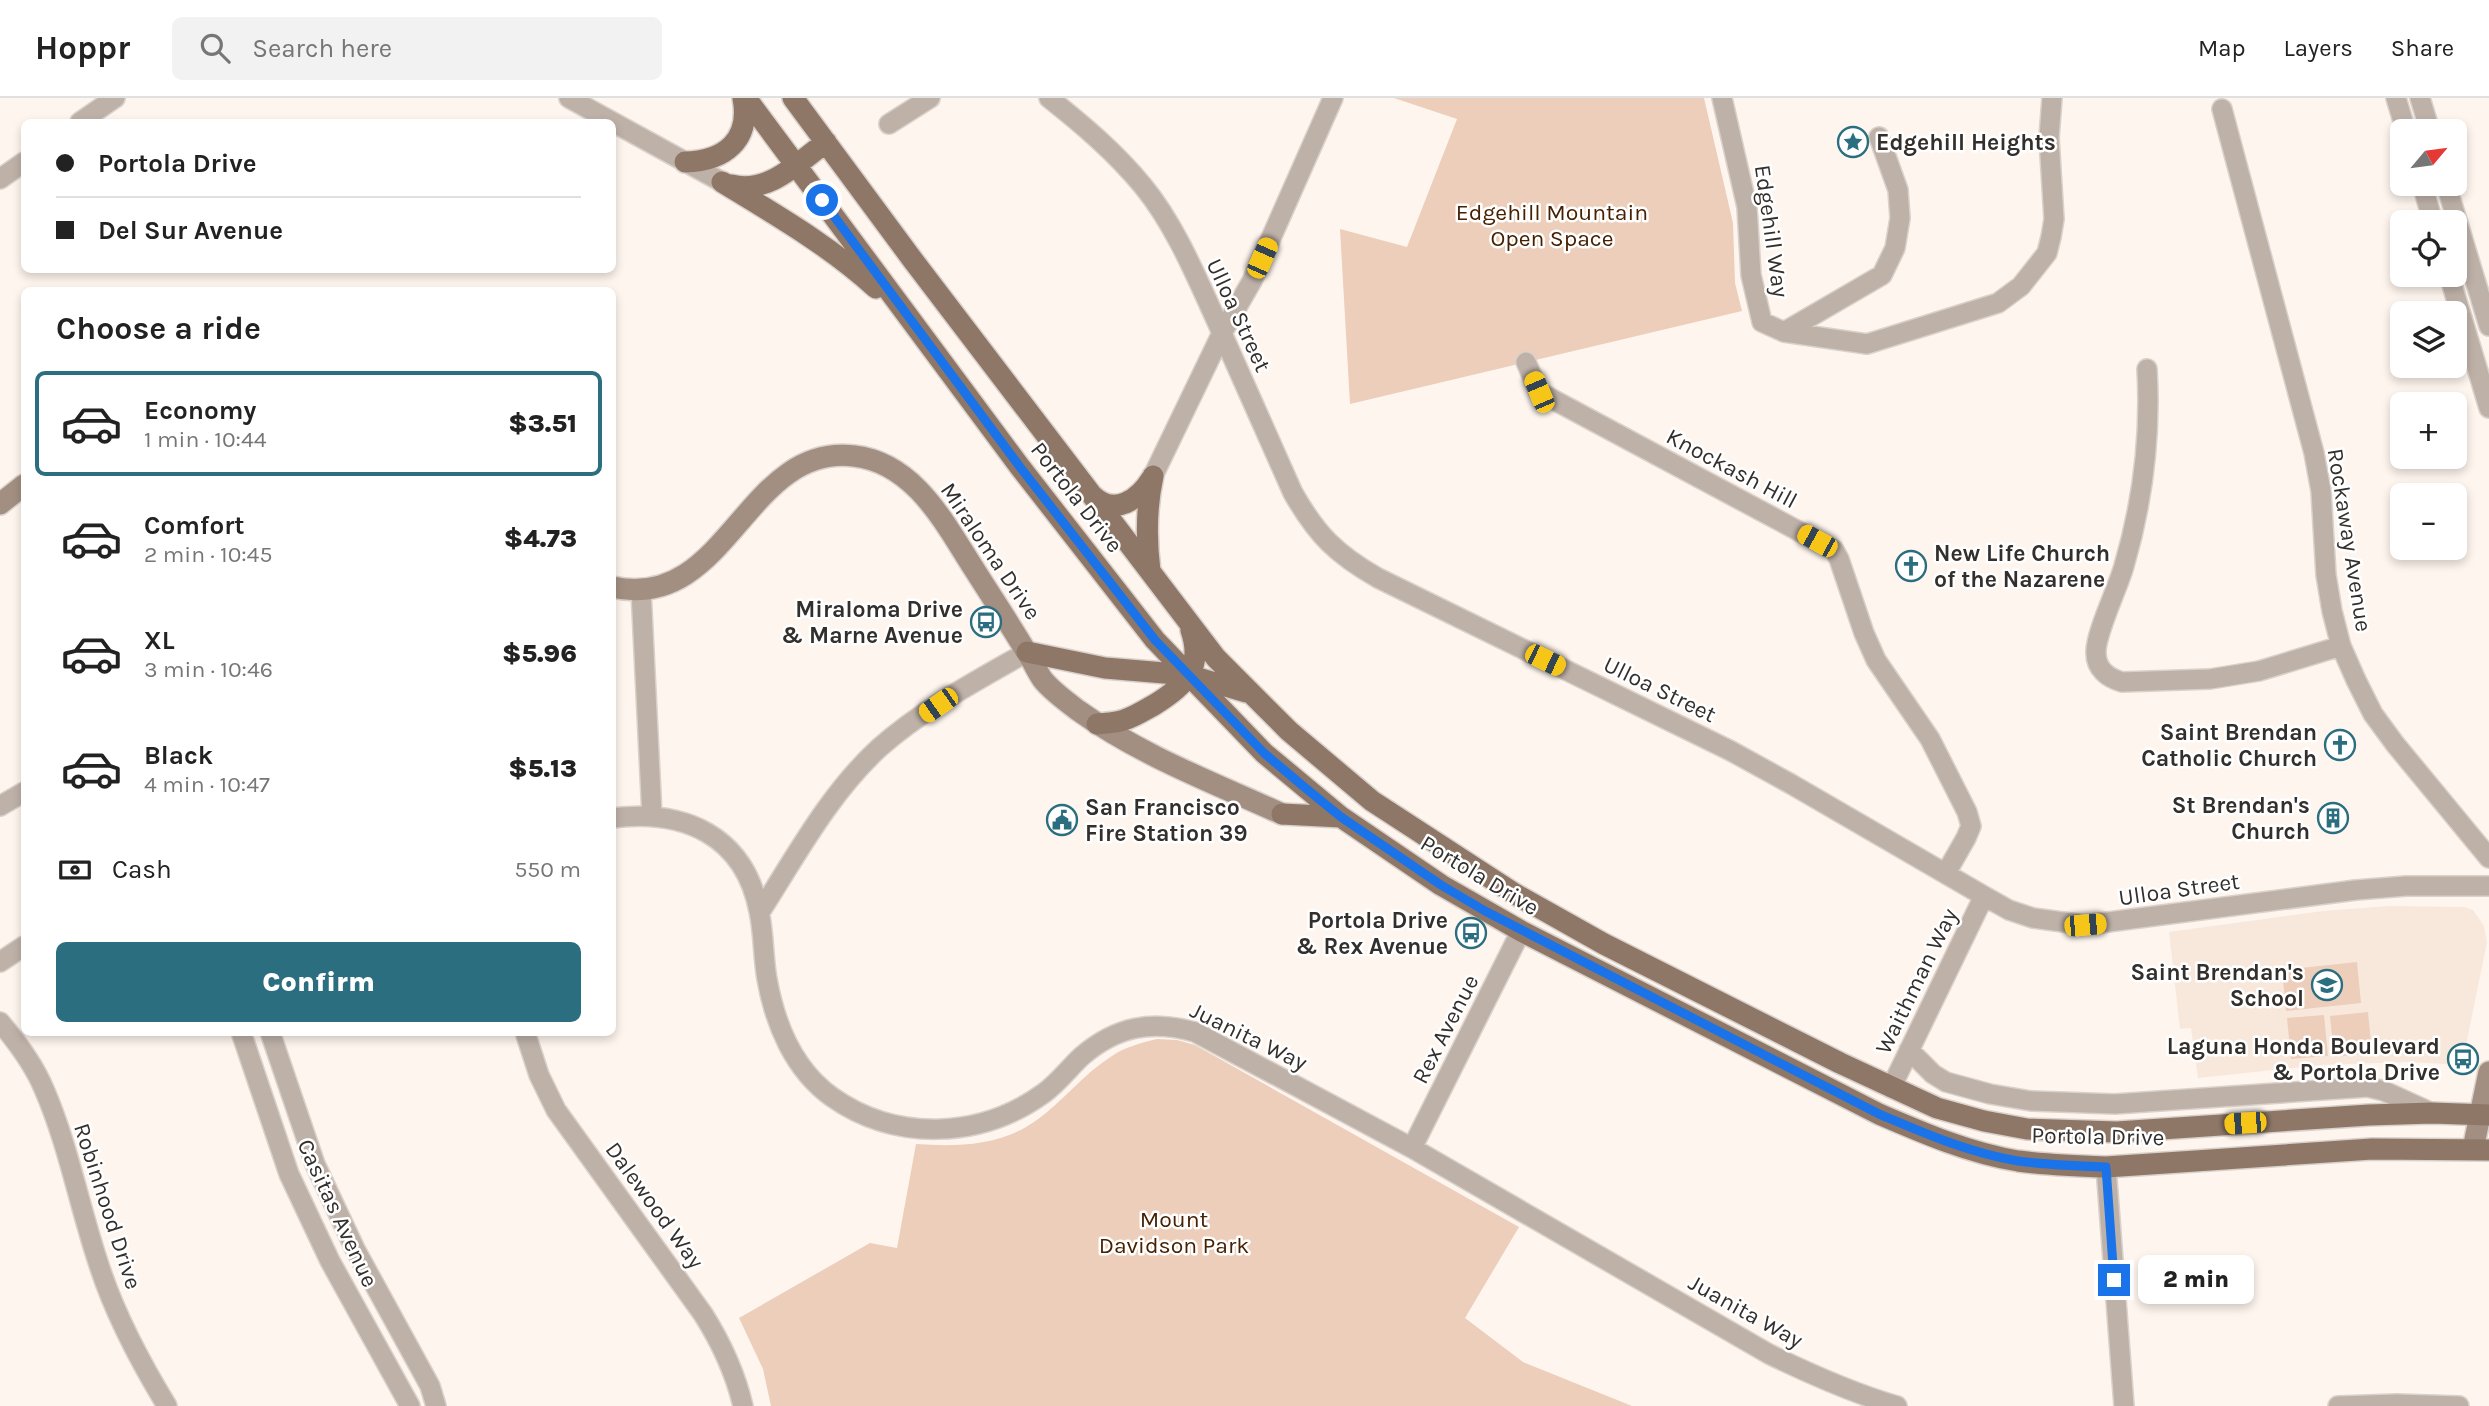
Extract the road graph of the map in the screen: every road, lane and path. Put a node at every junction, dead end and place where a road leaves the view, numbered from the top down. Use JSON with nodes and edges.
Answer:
{"nodes":[{"id":1,"x":115,"y":98,"type":"edge"},
{"id":2,"x":569,"y":98,"type":"edge"},
{"id":3,"x":744,"y":98,"type":"edge"},
{"id":4,"x":793,"y":98,"type":"edge"},
{"id":5,"x":930,"y":98,"type":"edge"},
{"id":6,"x":1049,"y":98,"type":"edge"},
{"id":7,"x":1333,"y":98,"type":"edge"},
{"id":8,"x":1722,"y":98,"type":"edge"},
{"id":9,"x":2052,"y":98,"type":"edge"},
{"id":10,"x":2396,"y":98,"type":"edge"},
{"id":11,"x":2420,"y":98,"type":"edge"},
{"id":12,"x":2221,"y":109,"type":"dead end"},
{"id":13,"x":84,"y":119,"type":"edge"},
{"id":14,"x":607,"y":119,"type":"edge"},
{"id":15,"x":2402,"y":119,"type":"edge"},
{"id":16,"x":2426,"y":119,"type":"edge"},
{"id":17,"x":616,"y":124,"type":"edge"},
{"id":18,"x":889,"y":124,"type":"dead end"},
{"id":19,"x":1879,"y":137,"type":"dead end"},
{"id":20,"x":826,"y":142,"type":"junction"},
{"id":21,"x":685,"y":162,"type":"junction"},
{"id":22,"x":21,"y":164,"type":"edge"},
{"id":23,"x":796,"y":165,"type":"junction"},
{"id":24,"x":0,"y":179,"type":"edge"},
{"id":25,"x":722,"y":182,"type":"junction"},
{"id":26,"x":2450,"y":196,"type":"edge"},
{"id":27,"x":2453,"y":287,"type":"edge"},
{"id":28,"x":913,"y":323,"type":"junction"},
{"id":29,"x":2489,"y":326,"type":"edge"},
{"id":30,"x":1784,"y":332,"type":"junction"},
{"id":31,"x":1222,"y":333,"type":"junction"},
{"id":32,"x":1526,"y":362,"type":"dead end"},
{"id":33,"x":2147,"y":369,"type":"dead end"},
{"id":34,"x":2489,"y":408,"type":"edge"},
{"id":35,"x":1153,"y":476,"type":"junction"},
{"id":36,"x":21,"y":487,"type":"edge"},
{"id":37,"x":1090,"y":493,"type":"junction"},
{"id":38,"x":0,"y":504,"type":"edge"},
{"id":39,"x":1151,"y":573,"type":"junction"},
{"id":40,"x":616,"y":587,"type":"edge"},
{"id":41,"x":641,"y":590,"type":"junction"},
{"id":42,"x":1189,"y":624,"type":"junction"},
{"id":43,"x":2341,"y":646,"type":"junction"},
{"id":44,"x":1027,"y":652,"type":"junction"},
{"id":45,"x":1188,"y":675,"type":"junction"},
{"id":46,"x":1248,"y":692,"type":"junction"},
{"id":47,"x":1097,"y":724,"type":"junction"},
{"id":48,"x":21,"y":794,"type":"edge"},
{"id":49,"x":0,"y":806,"type":"edge"},
{"id":50,"x":1282,"y":814,"type":"joint"},
{"id":51,"x":652,"y":816,"type":"junction"},
{"id":52,"x":1341,"y":817,"type":"junction"},
{"id":53,"x":616,"y":818,"type":"edge"},
{"id":54,"x":2489,"y":858,"type":"edge"},
{"id":55,"x":1946,"y":873,"type":"junction"},
{"id":56,"x":2489,"y":886,"type":"edge"},
{"id":57,"x":1984,"y":896,"type":"junction"},
{"id":58,"x":760,"y":912,"type":"junction"},
{"id":59,"x":1521,"y":931,"type":"junction"},
{"id":60,"x":21,"y":948,"type":"edge"},
{"id":61,"x":0,"y":962,"type":"edge"},
{"id":62,"x":0,"y":1022,"type":"edge"},
{"id":63,"x":242,"y":1036,"type":"edge"},
{"id":64,"x":271,"y":1036,"type":"edge"},
{"id":65,"x":526,"y":1036,"type":"edge"},
{"id":66,"x":1909,"y":1050,"type":"junction"},
{"id":67,"x":2489,"y":1072,"type":"edge"},
{"id":68,"x":1891,"y":1088,"type":"junction"},
{"id":69,"x":2432,"y":1113,"type":"junction"},
{"id":70,"x":2485,"y":1114,"type":"edge"},
{"id":71,"x":1412,"y":1148,"type":"junction"},
{"id":72,"x":2481,"y":1150,"type":"edge"},
{"id":73,"x":2106,"y":1167,"type":"junction"},
{"id":74,"x":167,"y":1406,"type":"edge"},
{"id":75,"x":410,"y":1406,"type":"edge"},
{"id":76,"x":436,"y":1406,"type":"edge"},
{"id":77,"x":743,"y":1406,"type":"edge"},
{"id":78,"x":1898,"y":1406,"type":"edge"},
{"id":79,"x":2124,"y":1406,"type":"edge"},
{"id":80,"x":2338,"y":1406,"type":"edge"},
{"id":81,"x":2459,"y":1406,"type":"edge"}],
"edges":[{"from":1,"to":13,"type":"street"},
{"from":2,"to":14,"type":"street"},
{"from":3,"to":21,"type":"main road"},
{"from":3,"to":23,"type":"main road","name":"Portola Drive"},
{"from":4,"to":20,"type":"main road","name":"Portola Drive"},
{"from":5,"to":18,"type":"street"},
{"from":6,"to":31,"type":"street","name":"Ulloa Street"},
{"from":7,"to":31,"type":"street"},
{"from":8,"to":30,"type":"street","name":"Edgehill Way"},
{"from":9,"to":30,"type":"street"},
{"from":10,"to":15,"type":"street"},
{"from":11,"to":16,"type":"street"},
{"from":12,"to":43,"type":"street","name":"Rockaway Avenue"},
{"from":17,"to":21,"type":"street"},
{"from":19,"to":30,"type":"street"},
{"from":20,"to":23,"type":"main road"},
{"from":20,"to":37,"type":"main road","name":"Portola Drive"},
{"from":21,"to":25,"type":"street"},
{"from":22,"to":24,"type":"street"},
{"from":23,"to":25,"type":"main road"},
{"from":23,"to":28,"type":"main road","name":"Portola Drive"},
{"from":25,"to":28,"type":"main road"},
{"from":26,"to":29,"type":"street"},
{"from":27,"to":34,"type":"street"},
{"from":28,"to":45,"type":"main road","name":"Portola Drive"},
{"from":31,"to":35,"type":"street"},
{"from":31,"to":55,"type":"street","name":"Ulloa Street"},
{"from":32,"to":55,"type":"street","name":"Knockash Hill"},
{"from":33,"to":43,"type":"street"},
{"from":35,"to":37,"type":"main road"},
{"from":35,"to":39,"type":"main road"},
{"from":36,"to":38,"type":"street"},
{"from":37,"to":39,"type":"main road","name":"Portola Drive"},
{"from":39,"to":42,"type":"main road","name":"Portola Drive"},
{"from":40,"to":41,"type":"street","name":"Miraloma Drive"},
{"from":41,"to":44,"type":"street","name":"Miraloma Drive"},
{"from":41,"to":51,"type":"street"},
{"from":42,"to":45,"type":"main road"},
{"from":42,"to":46,"type":"main road","name":"Portola Drive"},
{"from":43,"to":54,"type":"street","name":"Rockaway Avenue"},
{"from":44,"to":45,"type":"main road"},
{"from":44,"to":47,"type":"street","name":"Miraloma Drive"},
{"from":44,"to":58,"type":"street"},
{"from":45,"to":46,"type":"main road"},
{"from":45,"to":47,"type":"main road"},
{"from":45,"to":52,"type":"main road","name":"Portola Drive"},
{"from":46,"to":68,"type":"main road","name":"Portola Drive"},
{"from":47,"to":50,"type":"street"},
{"from":48,"to":49,"type":"street"},
{"from":50,"to":52,"type":"main road"},
{"from":51,"to":53,"type":"street","name":"Juanita Way"},
{"from":51,"to":58,"type":"street","name":"Juanita Way"},
{"from":52,"to":59,"type":"main road","name":"Portola Drive"},
{"from":55,"to":57,"type":"street","name":"Ulloa Street"},
{"from":56,"to":57,"type":"street","name":"Ulloa Street"},
{"from":57,"to":66,"type":"street","name":"Waithman Way"},
{"from":58,"to":71,"type":"street","name":"Juanita Way"},
{"from":59,"to":71,"type":"street","name":"Rex Avenue"},
{"from":59,"to":73,"type":"main road","name":"Portola Drive"},
{"from":60,"to":61,"type":"street"},
{"from":62,"to":74,"type":"street","name":"Robinhood Drive"},
{"from":63,"to":75,"type":"street","name":"Casitas Avenue"},
{"from":64,"to":76,"type":"street","name":"Casitas Avenue"},
{"from":65,"to":77,"type":"street","name":"Dalewood Way"},
{"from":66,"to":68,"type":"street","name":"Waithman Way"},
{"from":66,"to":69,"type":"street","name":"Portola Drive"},
{"from":67,"to":70,"type":"street"},
{"from":68,"to":69,"type":"main road","name":"Portola Drive"},
{"from":69,"to":70,"type":"main road","name":"Portola Drive"},
{"from":70,"to":72,"type":"street"},
{"from":71,"to":78,"type":"street","name":"Juanita Way"},
{"from":72,"to":73,"type":"main road","name":"Portola Drive"},
{"from":73,"to":79,"type":"street"},
{"from":80,"to":81,"type":"street"}]}
